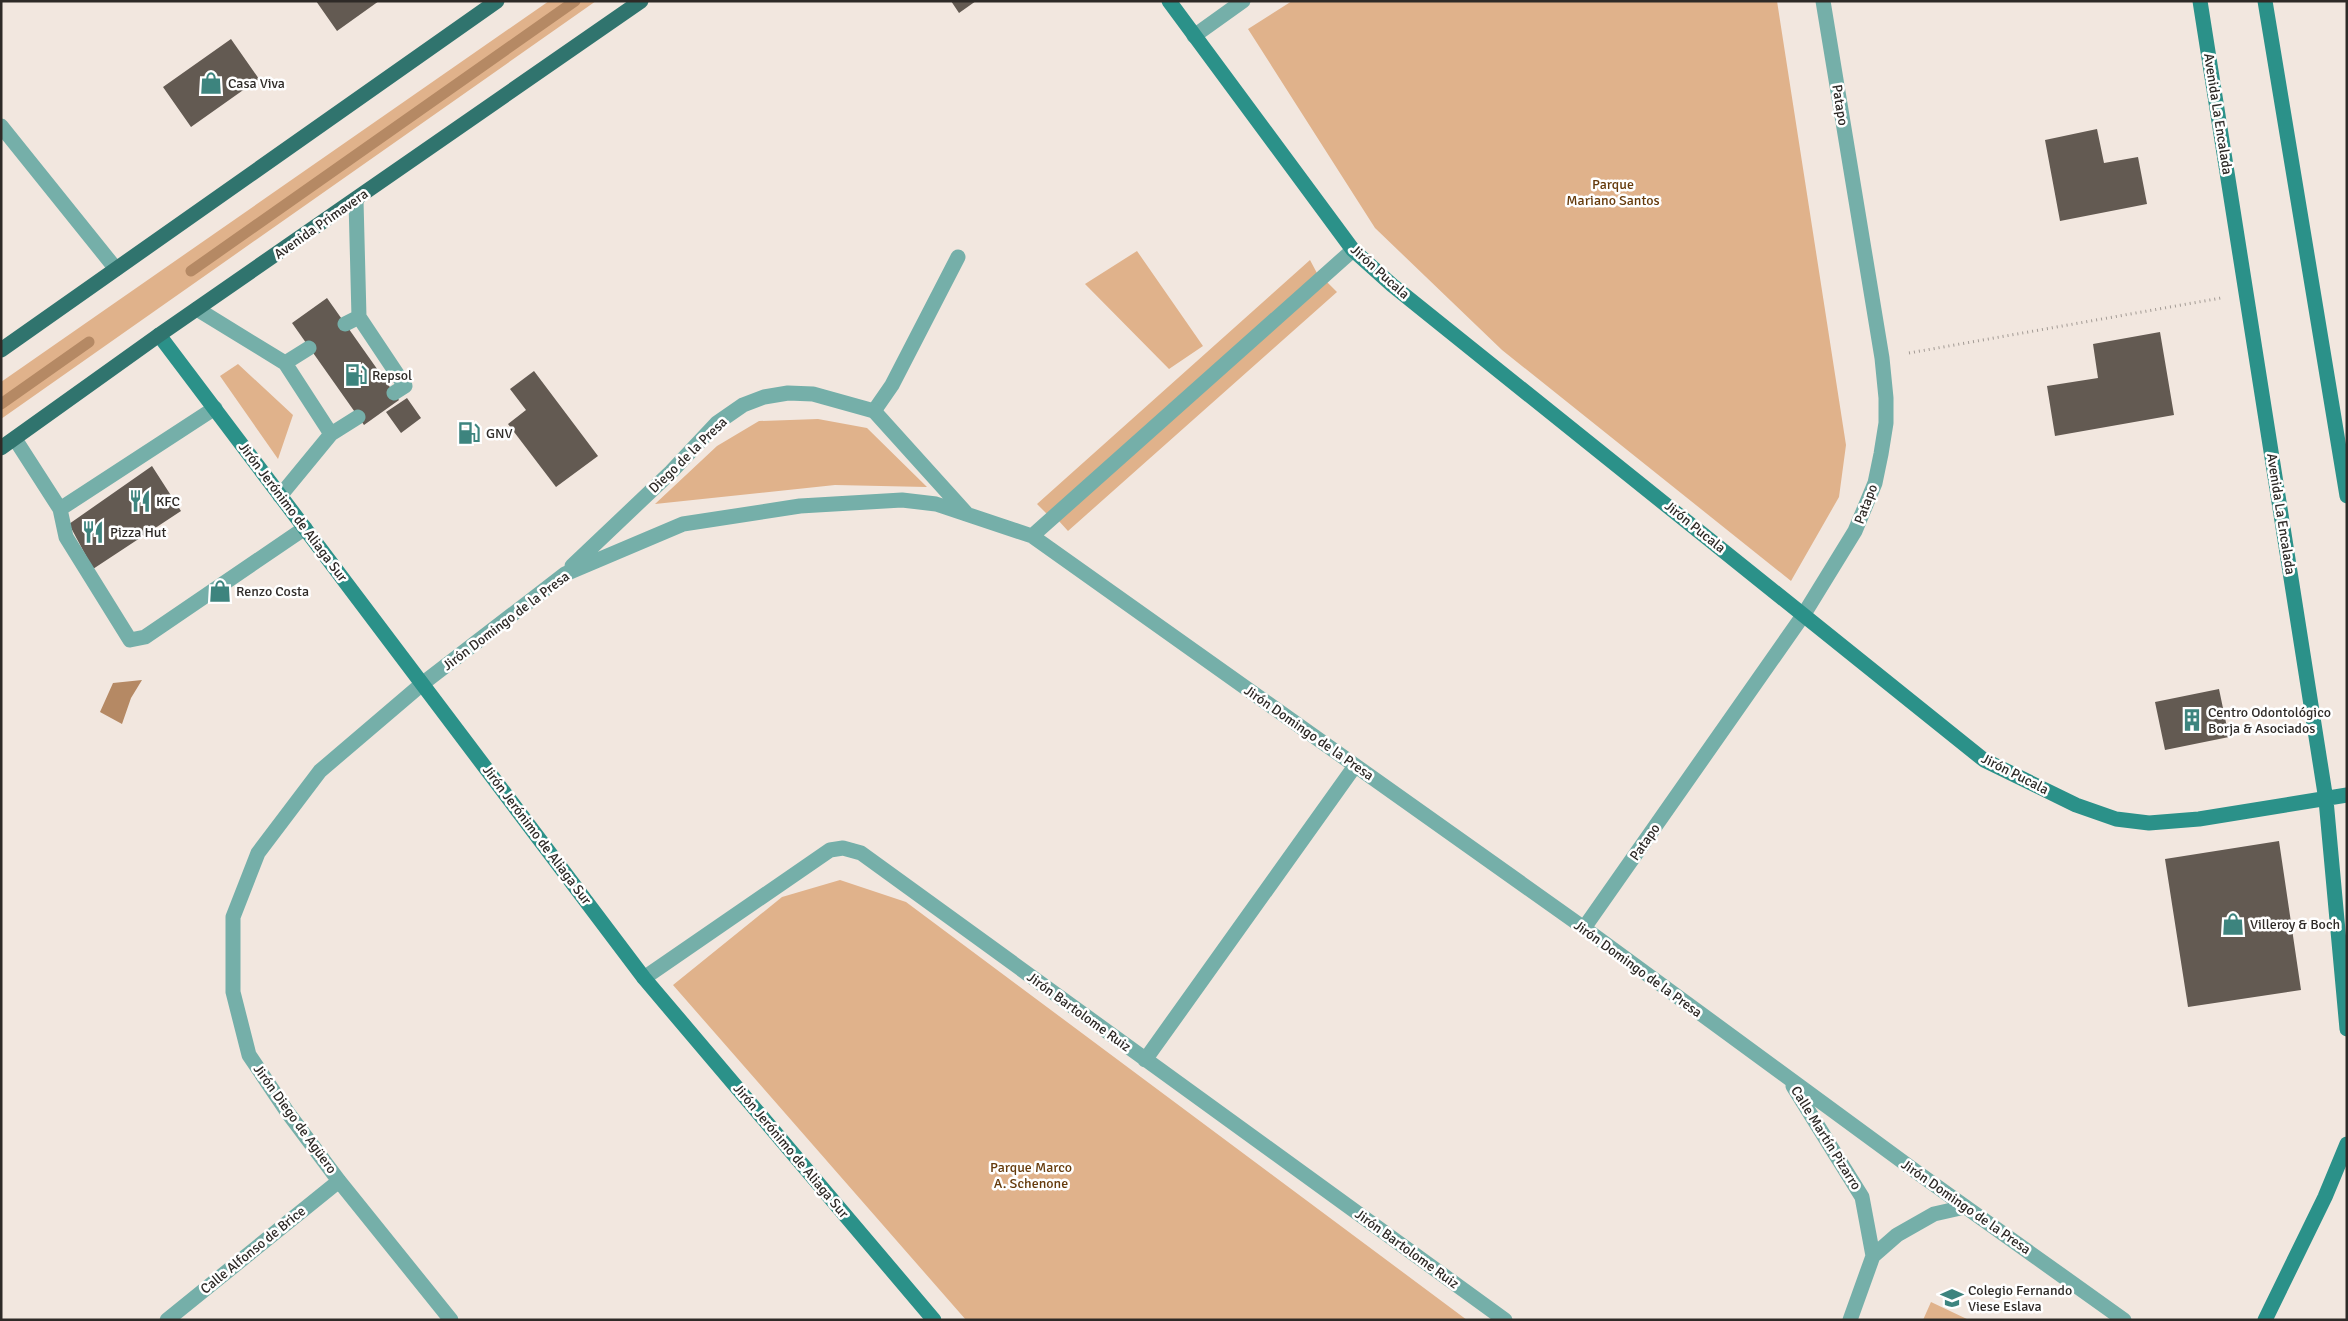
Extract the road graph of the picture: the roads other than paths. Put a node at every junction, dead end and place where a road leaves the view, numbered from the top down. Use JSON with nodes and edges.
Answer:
{"nodes":[{"id":1,"x":496,"y":1,"type":"edge"},
{"id":2,"x":641,"y":1,"type":"edge"},
{"id":3,"x":1169,"y":1,"type":"edge"},
{"id":4,"x":1243,"y":1,"type":"edge"},
{"id":5,"x":1823,"y":1,"type":"edge"},
{"id":6,"x":2200,"y":1,"type":"edge"},
{"id":7,"x":2265,"y":1,"type":"edge"},
{"id":8,"x":1194,"y":36,"type":"junction"},
{"id":9,"x":1,"y":126,"type":"edge"},
{"id":10,"x":356,"y":200,"type":"junction"},
{"id":11,"x":1353,"y":250,"type":"junction"},
{"id":12,"x":958,"y":257,"type":"dead end"},
{"id":13,"x":116,"y":270,"type":"junction"},
{"id":14,"x":197,"y":309,"type":"junction"},
{"id":15,"x":160,"y":335,"type":"junction"},
{"id":16,"x":310,"y":348,"type":"dead end"},
{"id":17,"x":1,"y":350,"type":"edge"},
{"id":18,"x":285,"y":363,"type":"junction"},
{"id":19,"x":394,"y":393,"type":"dead end"},
{"id":20,"x":215,"y":408,"type":"junction"},
{"id":21,"x":874,"y":411,"type":"junction"},
{"id":22,"x":358,"y":417,"type":"dead end"},
{"id":23,"x":331,"y":434,"type":"junction"},
{"id":24,"x":15,"y":439,"type":"junction"},
{"id":25,"x":1,"y":448,"type":"edge"},
{"id":26,"x":280,"y":496,"type":"junction"},
{"id":27,"x":2347,"y":496,"type":"edge"},
{"id":28,"x":60,"y":509,"type":"junction"},
{"id":29,"x":968,"y":515,"type":"junction"},
{"id":30,"x":305,"y":528,"type":"junction"},
{"id":31,"x":1032,"y":536,"type":"junction"},
{"id":32,"x":565,"y":574,"type":"junction"},
{"id":33,"x":1804,"y":614,"type":"junction"},
{"id":34,"x":422,"y":684,"type":"junction"},
{"id":35,"x":1355,"y":766,"type":"junction"},
{"id":36,"x":2347,"y":795,"type":"edge"},
{"id":37,"x":2326,"y":800,"type":"junction"},
{"id":38,"x":1584,"y":928,"type":"junction"},
{"id":39,"x":644,"y":978,"type":"junction"},
{"id":40,"x":2347,"y":1029,"type":"edge"},
{"id":41,"x":1145,"y":1060,"type":"junction"},
{"id":42,"x":1789,"y":1080,"type":"junction"},
{"id":43,"x":2347,"y":1144,"type":"edge"},
{"id":44,"x":2343,"y":1171,"type":"edge"},
{"id":45,"x":339,"y":1181,"type":"junction"},
{"id":46,"x":1965,"y":1207,"type":"junction"},
{"id":47,"x":1873,"y":1256,"type":"junction"},
{"id":48,"x":167,"y":1320,"type":"edge"},
{"id":49,"x":452,"y":1320,"type":"edge"},
{"id":50,"x":934,"y":1320,"type":"edge"},
{"id":51,"x":1506,"y":1320,"type":"edge"},
{"id":52,"x":1850,"y":1320,"type":"edge"},
{"id":53,"x":2124,"y":1320,"type":"edge"},
{"id":54,"x":2265,"y":1320,"type":"edge"}],
"edges":[{"from":1,"to":13,"type":"main road"},
{"from":2,"to":10,"type":"main road","name":"Avenida Primavera"},
{"from":3,"to":8,"type":"street","name":"Jirón Pucala"},
{"from":4,"to":8,"type":"street"},
{"from":5,"to":33,"type":"street","name":"Patapo"},
{"from":6,"to":37,"type":"street","name":"Avenida La Encalada"},
{"from":7,"to":27,"type":"street"},
{"from":8,"to":11,"type":"street","name":"Jirón Pucala"},
{"from":9,"to":13,"type":"street"},
{"from":10,"to":14,"type":"main road","name":"Avenida Primavera"},
{"from":10,"to":19,"type":"street"},
{"from":11,"to":31,"type":"street"},
{"from":11,"to":33,"type":"street","name":"Jirón Pucala"},
{"from":12,"to":21,"type":"street"},
{"from":13,"to":17,"type":"main road"},
{"from":14,"to":15,"type":"main road","name":"Avenida Primavera"},
{"from":14,"to":18,"type":"street"},
{"from":15,"to":20,"type":"street","name":"Jirón Jerónimo de Aliaga Sur"},
{"from":15,"to":24,"type":"main road","name":"Avenida Primavera"},
{"from":16,"to":18,"type":"street"},
{"from":18,"to":23,"type":"street"},
{"from":20,"to":26,"type":"street","name":"Jirón Jerónimo de Aliaga Sur"},
{"from":20,"to":28,"type":"street"},
{"from":21,"to":29,"type":"street"},
{"from":21,"to":32,"type":"street","name":"Diego de la Presa"},
{"from":22,"to":23,"type":"street"},
{"from":23,"to":26,"type":"street"},
{"from":24,"to":25,"type":"main road","name":"Avenida Primavera"},
{"from":24,"to":28,"type":"street"},
{"from":26,"to":30,"type":"street","name":"Jirón Jerónimo de Aliaga Sur"},
{"from":28,"to":30,"type":"street"},
{"from":29,"to":31,"type":"street","name":"Jirón Domingo de la Presa"},
{"from":29,"to":32,"type":"street","name":"Jirón Domingo de la Presa"},
{"from":30,"to":34,"type":"street","name":"Jirón Jerónimo de Aliaga Sur"},
{"from":31,"to":35,"type":"street","name":"Jirón Domingo de la Presa"},
{"from":32,"to":34,"type":"street","name":"Jirón Domingo de la Presa"},
{"from":33,"to":37,"type":"street","name":"Jirón Pucala"},
{"from":33,"to":38,"type":"street","name":"Patapo"},
{"from":34,"to":39,"type":"street","name":"Jirón Jerónimo de Aliaga Sur"},
{"from":34,"to":45,"type":"street","name":"Jirón Diego de Agüero"},
{"from":35,"to":38,"type":"street","name":"Jirón Domingo de la Presa"},
{"from":35,"to":41,"type":"street"},
{"from":36,"to":37,"type":"street","name":"Jirón Pucala"},
{"from":37,"to":40,"type":"street","name":"Avenida La Encalada"},
{"from":38,"to":42,"type":"street","name":"Jirón Domingo de la Presa"},
{"from":39,"to":41,"type":"street","name":"Jirón Bartolome Ruiz"},
{"from":39,"to":50,"type":"street","name":"Jirón Jerónimo de Aliaga Sur"},
{"from":41,"to":51,"type":"street","name":"Jirón Bartolome Ruiz"},
{"from":42,"to":46,"type":"street","name":"Jirón Domingo de la Presa"},
{"from":42,"to":47,"type":"street","name":"Calle Martín Pizarro"},
{"from":43,"to":44,"type":"street"},
{"from":44,"to":54,"type":"street"},
{"from":45,"to":48,"type":"street","name":"Calle Alfonso de Brice"},
{"from":45,"to":49,"type":"street","name":"Jirón Diego de Agüero"},
{"from":46,"to":47,"type":"street"},
{"from":46,"to":53,"type":"street","name":"Jirón Domingo de la Presa"},
{"from":47,"to":52,"type":"street"}]}
